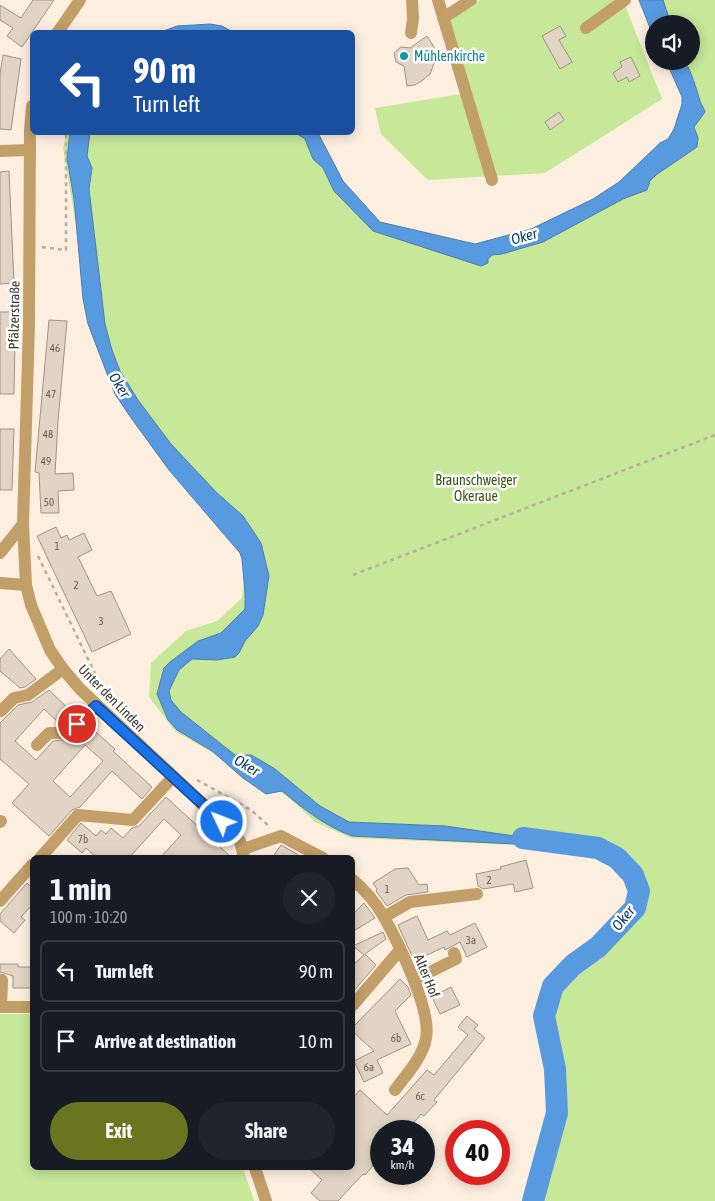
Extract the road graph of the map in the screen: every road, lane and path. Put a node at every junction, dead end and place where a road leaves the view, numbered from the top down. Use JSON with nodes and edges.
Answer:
{"nodes":[{"id":1,"x":80,"y":0,"type":"edge"},
{"id":2,"x":412,"y":0,"type":"edge"},
{"id":3,"x":438,"y":0,"type":"edge"},
{"id":4,"x":471,"y":0,"type":"edge"},
{"id":5,"x":625,"y":0,"type":"edge"},
{"id":6,"x":443,"y":18,"type":"junction"},
{"id":7,"x":586,"y":28,"type":"dead end"},
{"id":8,"x":59,"y":30,"type":"edge"},
{"id":9,"x":411,"y":33,"type":"dead end"},
{"id":10,"x":31,"y":135,"type":"edge"},
{"id":11,"x":66,"y":135,"type":"edge"},
{"id":12,"x":30,"y":150,"type":"junction"},
{"id":13,"x":0,"y":151,"type":"edge"},
{"id":14,"x":492,"y":180,"type":"dead end"},
{"id":15,"x":29,"y":245,"type":"junction"},
{"id":16,"x":715,"y":436,"type":"edge"},
{"id":17,"x":23,"y":524,"type":"junction"},
{"id":18,"x":36,"y":550,"type":"dead end"},
{"id":19,"x":0,"y":553,"type":"edge"},
{"id":20,"x":353,"y":575,"type":"dead end"},
{"id":21,"x":0,"y":583,"type":"edge"},
{"id":22,"x":26,"y":585,"type":"junction"},
{"id":23,"x":63,"y":670,"type":"junction"},
{"id":24,"x":109,"y":697,"type":"dead end"},
{"id":25,"x":96,"y":706,"type":"junction"},
{"id":26,"x":1,"y":711,"type":"edge"},
{"id":27,"x":37,"y":745,"type":"dead end"},
{"id":28,"x":190,"y":774,"type":"dead end"},
{"id":29,"x":173,"y":777,"type":"junction"},
{"id":30,"x":281,"y":836,"type":"junction"},
{"id":31,"x":244,"y":853,"type":"edge"},
{"id":32,"x":43,"y":855,"type":"edge"},
{"id":33,"x":317,"y":855,"type":"edge"},
{"id":34,"x":30,"y":867,"type":"edge"},
{"id":35,"x":355,"y":882,"type":"edge"},
{"id":36,"x":478,"y":894,"type":"dead end"},
{"id":37,"x":0,"y":901,"type":"edge"},
{"id":38,"x":384,"y":917,"type":"junction"},
{"id":39,"x":400,"y":950,"type":"junction"},
{"id":40,"x":454,"y":953,"type":"dead end"},
{"id":41,"x":2,"y":980,"type":"dead end"},
{"id":42,"x":414,"y":980,"type":"junction"},
{"id":43,"x":355,"y":1003,"type":"edge"},
{"id":44,"x":0,"y":1007,"type":"edge"},
{"id":45,"x":30,"y":1008,"type":"edge"},
{"id":46,"x":395,"y":1090,"type":"dead end"},
{"id":47,"x":256,"y":1170,"type":"edge"},
{"id":48,"x":266,"y":1201,"type":"edge"}],
"edges":[{"from":1,"to":8,"type":"street"},
{"from":2,"to":9,"type":"street"},
{"from":3,"to":6,"type":"street"},
{"from":4,"to":6,"type":"street"},
{"from":5,"to":7,"type":"street"},
{"from":6,"to":14,"type":"street"},
{"from":10,"to":12,"type":"street","name":"Pfälzerstraße"},
{"from":11,"to":15,"type":"path"},
{"from":12,"to":13,"type":"street"},
{"from":12,"to":15,"type":"street","name":"Pfälzerstraße"},
{"from":15,"to":17,"type":"street","name":"Pfälzerstraße"},
{"from":16,"to":20,"type":"path"},
{"from":17,"to":19,"type":"street"},
{"from":17,"to":22,"type":"street","name":"Unter den Linden"},
{"from":18,"to":24,"type":"path"},
{"from":21,"to":22,"type":"street"},
{"from":22,"to":23,"type":"street","name":"Unter den Linden"},
{"from":23,"to":25,"type":"street","name":"Unter den Linden"},
{"from":23,"to":26,"type":"street"},
{"from":25,"to":27,"type":"street"},
{"from":25,"to":29,"type":"street","name":"Unter den Linden"},
{"from":28,"to":30,"type":"path"},
{"from":29,"to":31,"type":"street","name":"Unter den Linden"},
{"from":29,"to":32,"type":"street"},
{"from":30,"to":31,"type":"street"},
{"from":30,"to":33,"type":"street"},
{"from":34,"to":37,"type":"street"},
{"from":35,"to":38,"type":"street","name":"Alter Hof"},
{"from":36,"to":38,"type":"street"},
{"from":38,"to":39,"type":"street","name":"Alter Hof"},
{"from":39,"to":42,"type":"street","name":"Alter Hof"},
{"from":39,"to":43,"type":"street"},
{"from":40,"to":42,"type":"street"},
{"from":41,"to":44,"type":"street"},
{"from":42,"to":46,"type":"street","name":"Alter Hof"},
{"from":44,"to":45,"type":"street"},
{"from":47,"to":48,"type":"street"}]}
